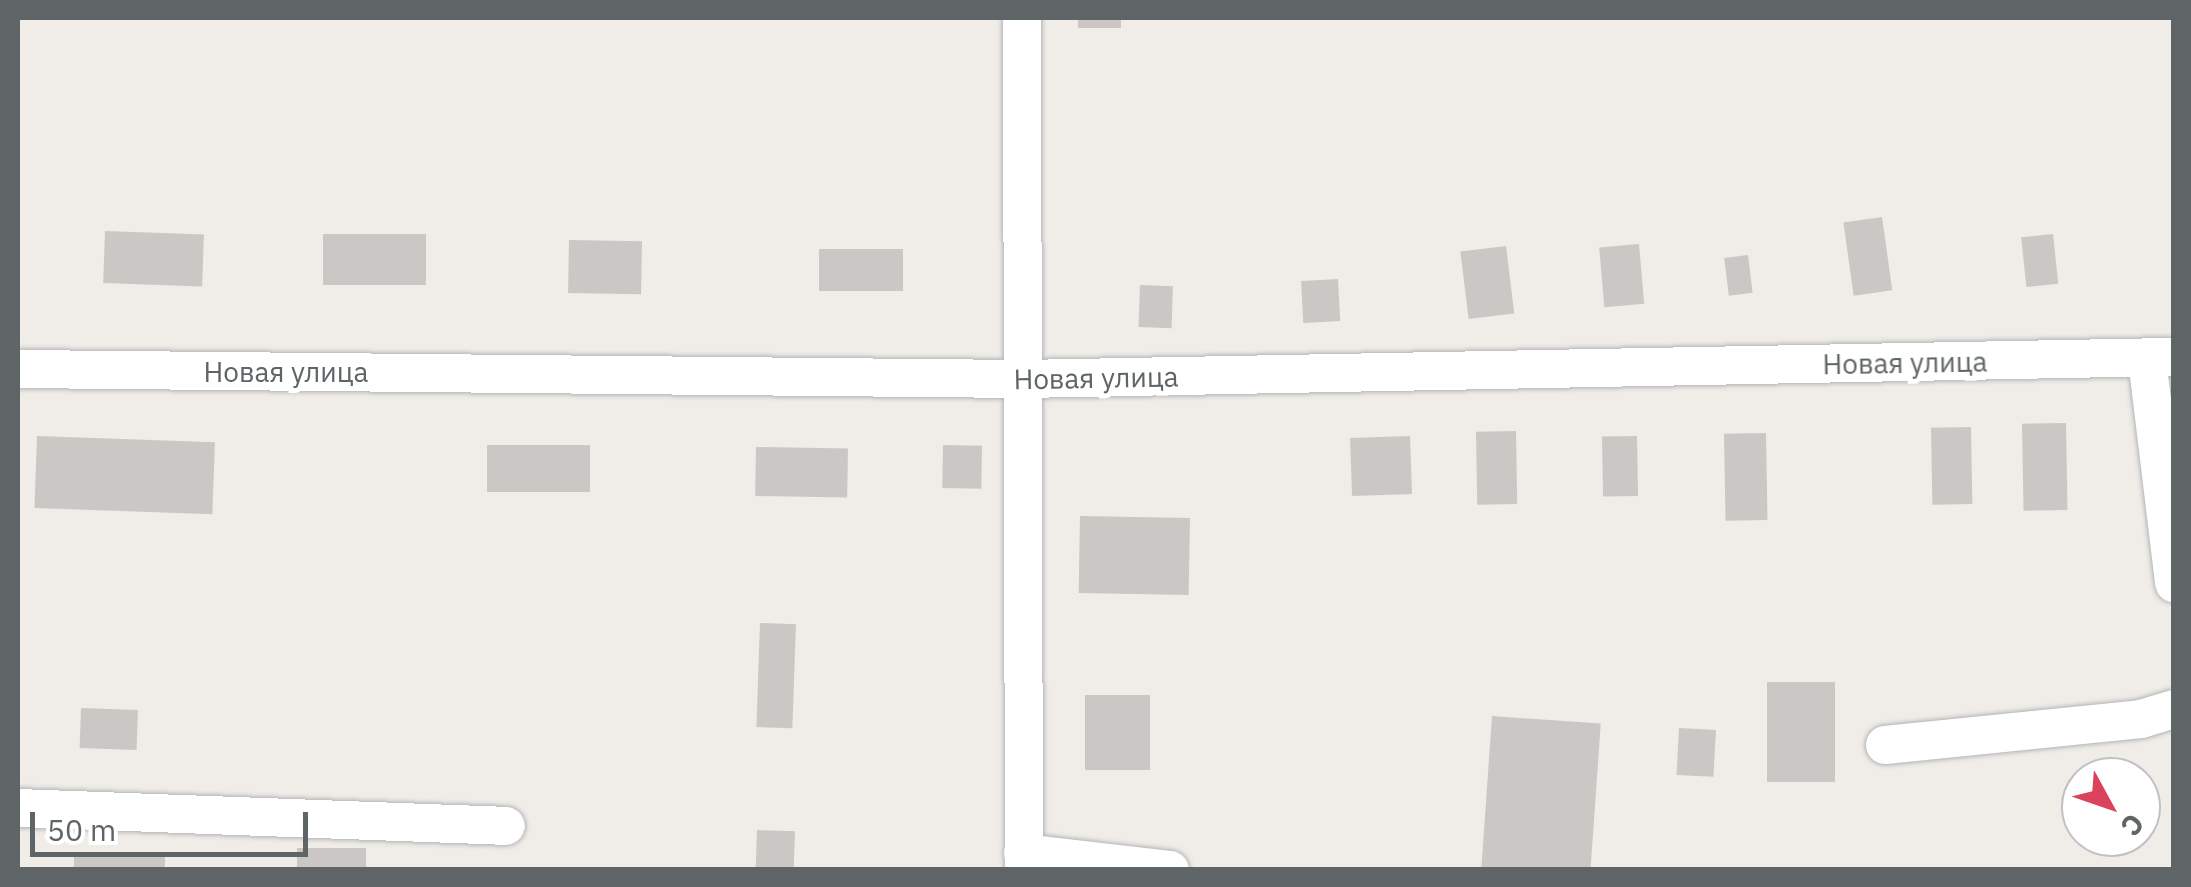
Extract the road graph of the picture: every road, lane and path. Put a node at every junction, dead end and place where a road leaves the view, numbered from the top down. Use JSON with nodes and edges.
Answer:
{"nodes":[{"id":1,"x":1022,"y":18,"type":"edge"},
{"id":2,"x":2160,"y":358,"type":"edge"},
{"id":3,"x":18,"y":369,"type":"edge"},
{"id":4,"x":1023,"y":379,"type":"junction"},
{"id":5,"x":2174,"y":583,"type":"edge"},
{"id":6,"x":2174,"y":709,"type":"edge"},
{"id":7,"x":1886,"y":745,"type":"dead end"},
{"id":8,"x":18,"y":808,"type":"edge"},
{"id":9,"x":506,"y":826,"type":"dead end"},
{"id":10,"x":1023,"y":861,"type":"edge"},
{"id":11,"x":1170,"y":870,"type":"edge"}],
"edges":[{"from":1,"to":4,"type":"street"},
{"from":2,"to":4,"type":"street","name":"Новая улица"},
{"from":2,"to":5,"type":"street"},
{"from":3,"to":4,"type":"street","name":"Новая улица"},
{"from":4,"to":10,"type":"street"},
{"from":6,"to":7,"type":"street"},
{"from":8,"to":9,"type":"street"},
{"from":10,"to":11,"type":"street"}]}
